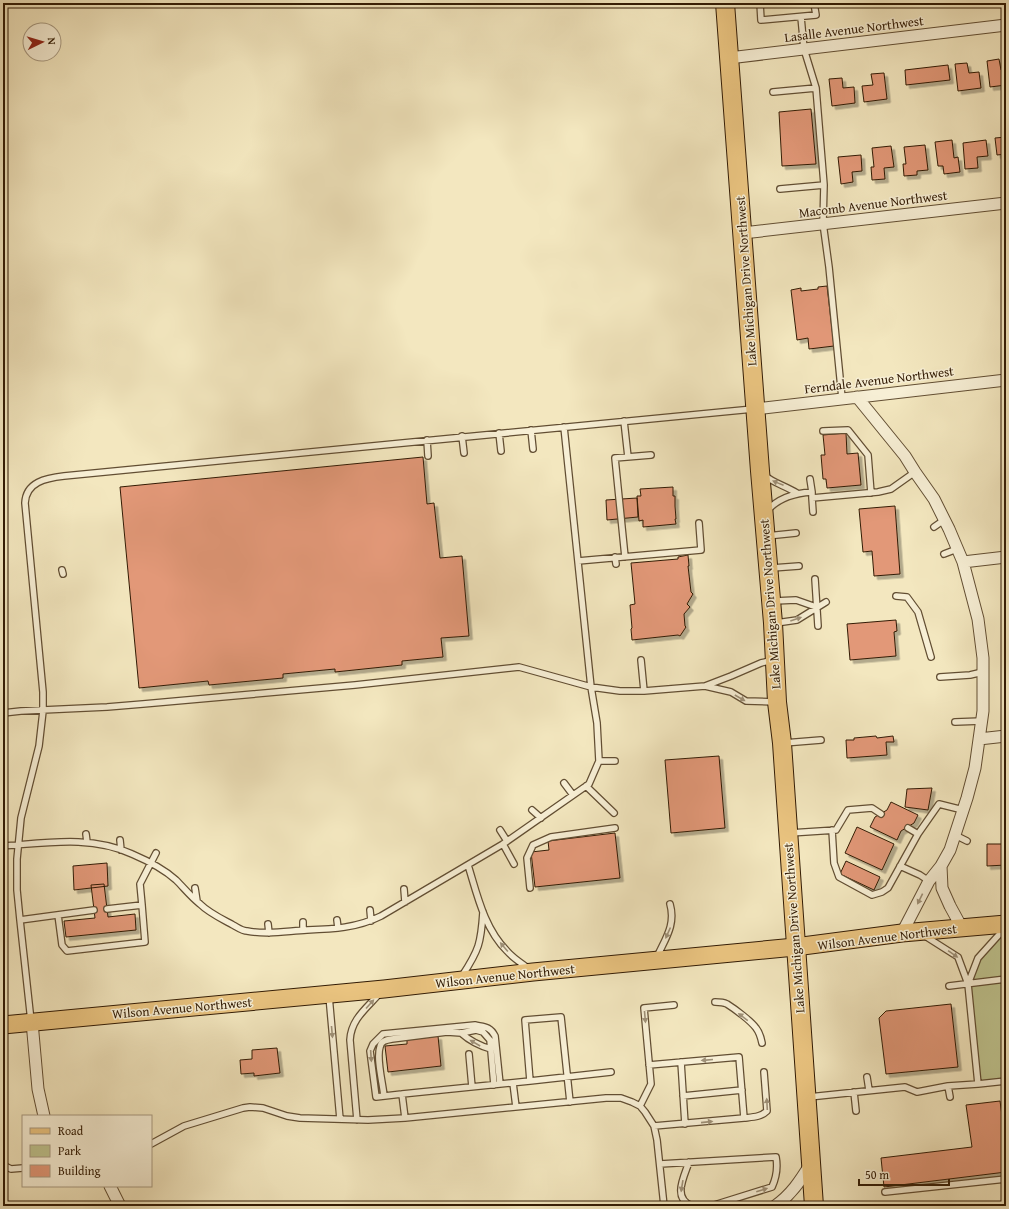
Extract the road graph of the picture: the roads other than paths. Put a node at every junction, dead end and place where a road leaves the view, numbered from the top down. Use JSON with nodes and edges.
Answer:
{"nodes":[{"id":1,"x":725,"y":3,"type":"edge"},
{"id":2,"x":760,"y":3,"type":"edge"},
{"id":3,"x":814,"y":3,"type":"edge"},
{"id":4,"x":802,"y":17,"type":"junction"},
{"id":5,"x":1006,"y":25,"type":"edge"},
{"id":6,"x":804,"y":49,"type":"junction"},
{"id":7,"x":729,"y":58,"type":"junction"},
{"id":8,"x":816,"y":88,"type":"junction"},
{"id":9,"x":773,"y":92,"type":"dead end"},
{"id":10,"x":824,"y":185,"type":"junction"},
{"id":11,"x":780,"y":189,"type":"dead end"},
{"id":12,"x":1006,"y":203,"type":"edge"},
{"id":13,"x":823,"y":223,"type":"junction"},
{"id":14,"x":743,"y":233,"type":"junction"},
{"id":15,"x":1006,"y":380,"type":"edge"},
{"id":16,"x":857,"y":397,"type":"junction"},
{"id":17,"x":842,"y":398,"type":"junction"},
{"id":18,"x":755,"y":409,"type":"junction"},
{"id":19,"x":624,"y":421,"type":"junction"},
{"id":20,"x":564,"y":427,"type":"junction"},
{"id":21,"x":532,"y":430,"type":"junction"},
{"id":22,"x":823,"y":431,"type":"dead end"},
{"id":23,"x":499,"y":433,"type":"junction"},
{"id":24,"x":462,"y":436,"type":"junction"},
{"id":25,"x":427,"y":440,"type":"junction"},
{"id":26,"x":533,"y":449,"type":"dead end"},
{"id":27,"x":501,"y":451,"type":"dead end"},
{"id":28,"x":464,"y":453,"type":"dead end"},
{"id":29,"x":651,"y":455,"type":"dead end"},
{"id":30,"x":428,"y":456,"type":"dead end"},
{"id":31,"x":628,"y":457,"type":"junction"},
{"id":32,"x":760,"y":471,"type":"junction"},
{"id":33,"x":915,"y":472,"type":"junction"},
{"id":34,"x":810,"y":479,"type":"dead end"},
{"id":35,"x":812,"y":492,"type":"junction"},
{"id":36,"x":797,"y":493,"type":"junction"},
{"id":37,"x":871,"y":493,"type":"junction"},
{"id":38,"x":812,"y":498,"type":"junction"},
{"id":39,"x":813,"y":512,"type":"dead end"},
{"id":40,"x":764,"y":517,"type":"junction"},
{"id":41,"x":944,"y":520,"type":"junction"},
{"id":42,"x":700,"y":522,"type":"dead end"},
{"id":43,"x":934,"y":527,"type":"dead end"},
{"id":44,"x":796,"y":533,"type":"dead end"},
{"id":45,"x":765,"y":536,"type":"junction"},
{"id":46,"x":957,"y":549,"type":"junction"},
{"id":47,"x":944,"y":554,"type":"dead end"},
{"id":48,"x":615,"y":557,"type":"junction"},
{"id":49,"x":625,"y":557,"type":"junction"},
{"id":50,"x":1006,"y":557,"type":"edge"},
{"id":51,"x":578,"y":561,"type":"junction"},
{"id":52,"x":963,"y":562,"type":"junction"},
{"id":53,"x":616,"y":564,"type":"dead end"},
{"id":54,"x":799,"y":566,"type":"dead end"},
{"id":55,"x":768,"y":568,"type":"junction"},
{"id":56,"x":815,"y":579,"type":"dead end"},
{"id":57,"x":896,"y":596,"type":"dead end"},
{"id":58,"x":771,"y":601,"type":"junction"},
{"id":59,"x":826,"y":602,"type":"dead end"},
{"id":60,"x":816,"y":607,"type":"junction"},
{"id":61,"x":773,"y":623,"type":"junction"},
{"id":62,"x":818,"y":626,"type":"dead end"},
{"id":63,"x":931,"y":657,"type":"dead end"},
{"id":64,"x":775,"y":659,"type":"junction"},
{"id":65,"x":641,"y":660,"type":"dead end"},
{"id":66,"x":983,"y":672,"type":"junction"},
{"id":67,"x":940,"y":677,"type":"dead end"},
{"id":68,"x":705,"y":686,"type":"junction"},
{"id":69,"x":591,"y":687,"type":"junction"},
{"id":70,"x":644,"y":691,"type":"junction"},
{"id":71,"x":777,"y":702,"type":"junction"},
{"id":72,"x":43,"y":711,"type":"junction"},
{"id":73,"x":3,"y":713,"type":"edge"},
{"id":74,"x":982,"y":721,"type":"junction"},
{"id":75,"x":955,"y":722,"type":"dead end"},
{"id":76,"x":1006,"y":736,"type":"edge"},
{"id":77,"x":979,"y":739,"type":"junction"},
{"id":78,"x":821,"y":740,"type":"dead end"},
{"id":79,"x":782,"y":743,"type":"junction"},
{"id":80,"x":599,"y":761,"type":"junction"},
{"id":81,"x":615,"y":761,"type":"dead end"},
{"id":82,"x":564,"y":783,"type":"dead end"},
{"id":83,"x":586,"y":786,"type":"junction"},
{"id":84,"x":573,"y":795,"type":"junction"},
{"id":85,"x":532,"y":810,"type":"dead end"},
{"id":86,"x":963,"y":810,"type":"junction"},
{"id":87,"x":614,"y":813,"type":"dead end"},
{"id":88,"x":881,"y":814,"type":"dead end"},
{"id":89,"x":541,"y":818,"type":"junction"},
{"id":90,"x":615,"y":828,"type":"dead end"},
{"id":91,"x":908,"y":828,"type":"dead end"},
{"id":92,"x":500,"y":830,"type":"dead end"},
{"id":93,"x":832,"y":830,"type":"junction"},
{"id":94,"x":788,"y":833,"type":"junction"},
{"id":95,"x":86,"y":834,"type":"dead end"},
{"id":96,"x":918,"y":834,"type":"junction"},
{"id":97,"x":955,"y":835,"type":"junction"},
{"id":98,"x":120,"y":840,"type":"dead end"},
{"id":99,"x":967,"y":841,"type":"dead end"},
{"id":100,"x":87,"y":842,"type":"junction"},
{"id":101,"x":505,"y":842,"type":"junction"},
{"id":102,"x":18,"y":845,"type":"junction"},
{"id":103,"x":3,"y":846,"type":"edge"},
{"id":104,"x":121,"y":850,"type":"junction"},
{"id":105,"x":156,"y":853,"type":"dead end"},
{"id":106,"x":151,"y":863,"type":"junction"},
{"id":107,"x":514,"y":864,"type":"dead end"},
{"id":108,"x":468,"y":865,"type":"junction"},
{"id":109,"x":900,"y":866,"type":"junction"},
{"id":110,"x":941,"y":866,"type":"junction"},
{"id":111,"x":929,"y":881,"type":"junction"},
{"id":112,"x":195,"y":888,"type":"dead end"},
{"id":113,"x":530,"y":888,"type":"dead end"},
{"id":114,"x":404,"y":889,"type":"dead end"},
{"id":115,"x":197,"y":901,"type":"junction"},
{"id":116,"x":405,"y":902,"type":"junction"},
{"id":117,"x":670,"y":904,"type":"dead end"},
{"id":118,"x":142,"y":905,"type":"junction"},
{"id":119,"x":107,"y":909,"type":"dead end"},
{"id":120,"x":94,"y":910,"type":"dead end"},
{"id":121,"x":370,"y":910,"type":"dead end"},
{"id":122,"x":482,"y":912,"type":"junction"},
{"id":123,"x":58,"y":915,"type":"junction"},
{"id":124,"x":232,"y":918,"type":"dead end"},
{"id":125,"x":20,"y":920,"type":"junction"},
{"id":126,"x":337,"y":920,"type":"dead end"},
{"id":127,"x":371,"y":921,"type":"junction"},
{"id":128,"x":303,"y":922,"type":"dead end"},
{"id":129,"x":268,"y":924,"type":"dead end"},
{"id":130,"x":233,"y":925,"type":"junction"},
{"id":131,"x":1006,"y":925,"type":"edge"},
{"id":132,"x":338,"y":928,"type":"junction"},
{"id":133,"x":962,"y":928,"type":"junction"},
{"id":134,"x":303,"y":930,"type":"junction"},
{"id":135,"x":920,"y":932,"type":"junction"},
{"id":136,"x":269,"y":933,"type":"junction"},
{"id":137,"x":902,"y":933,"type":"junction"},
{"id":138,"x":795,"y":947,"type":"junction"},
{"id":139,"x":656,"y":960,"type":"junction"},
{"id":140,"x":533,"y":972,"type":"junction"},
{"id":141,"x":1006,"y":979,"type":"edge"},
{"id":142,"x":459,"y":980,"type":"junction"},
{"id":143,"x":968,"y":984,"type":"junction"},
{"id":144,"x":949,"y":986,"type":"dead end"},
{"id":145,"x":384,"y":989,"type":"junction"},
{"id":146,"x":329,"y":994,"type":"junction"},
{"id":147,"x":715,"y":1002,"type":"dead end"},
{"id":148,"x":674,"y":1006,"type":"dead end"},
{"id":149,"x":32,"y":1022,"type":"junction"},
{"id":150,"x":3,"y":1025,"type":"edge"},
{"id":151,"x":461,"y":1033,"type":"junction"},
{"id":152,"x":762,"y":1043,"type":"dead end"},
{"id":153,"x":491,"y":1050,"type":"junction"},
{"id":154,"x":468,"y":1054,"type":"dead end"},
{"id":155,"x":681,"y":1062,"type":"junction"},
{"id":156,"x":649,"y":1065,"type":"junction"},
{"id":157,"x":610,"y":1072,"type":"dead end"},
{"id":158,"x":764,"y":1072,"type":"dead end"},
{"id":159,"x":568,"y":1076,"type":"junction"},
{"id":160,"x":867,"y":1077,"type":"dead end"},
{"id":161,"x":530,"y":1080,"type":"junction"},
{"id":162,"x":513,"y":1083,"type":"junction"},
{"id":163,"x":978,"y":1084,"type":"junction"},
{"id":164,"x":1006,"y":1084,"type":"edge"},
{"id":165,"x":497,"y":1085,"type":"junction"},
{"id":166,"x":948,"y":1086,"type":"junction"},
{"id":167,"x":472,"y":1087,"type":"junction"},
{"id":168,"x":742,"y":1090,"type":"junction"},
{"id":169,"x":869,"y":1090,"type":"junction"},
{"id":170,"x":854,"y":1092,"type":"junction"},
{"id":171,"x":402,"y":1094,"type":"junction"},
{"id":172,"x":384,"y":1096,"type":"junction"},
{"id":173,"x":683,"y":1096,"type":"junction"},
{"id":174,"x":806,"y":1097,"type":"junction"},
{"id":175,"x":950,"y":1097,"type":"dead end"},
{"id":176,"x":570,"y":1102,"type":"junction"},
{"id":177,"x":640,"y":1106,"type":"junction"},
{"id":178,"x":516,"y":1107,"type":"junction"},
{"id":179,"x":856,"y":1111,"type":"dead end"},
{"id":180,"x":44,"y":1115,"type":"edge"},
{"id":181,"x":405,"y":1118,"type":"junction"},
{"id":182,"x":744,"y":1118,"type":"junction"},
{"id":183,"x":340,"y":1119,"type":"junction"},
{"id":184,"x":357,"y":1120,"type":"junction"},
{"id":185,"x":685,"y":1124,"type":"junction"},
{"id":186,"x":654,"y":1126,"type":"junction"},
{"id":187,"x":152,"y":1143,"type":"edge"},
{"id":188,"x":689,"y":1162,"type":"junction"},
{"id":189,"x":660,"y":1164,"type":"junction"},
{"id":190,"x":811,"y":1164,"type":"junction"},
{"id":191,"x":3,"y":1166,"type":"edge"},
{"id":192,"x":22,"y":1168,"type":"edge"},
{"id":193,"x":1006,"y":1178,"type":"edge"},
{"id":194,"x":111,"y":1187,"type":"edge"},
{"id":195,"x":885,"y":1192,"type":"dead end"},
{"id":196,"x":120,"y":1206,"type":"edge"},
{"id":197,"x":664,"y":1206,"type":"edge"},
{"id":198,"x":692,"y":1206,"type":"edge"},
{"id":199,"x":711,"y":1206,"type":"edge"},
{"id":200,"x":775,"y":1206,"type":"edge"},
{"id":201,"x":814,"y":1206,"type":"edge"}],
"edges":[{"from":1,"to":7,"type":"highway","name":"Lake Michigan Drive Northwest"},
{"from":2,"to":4,"type":"lane"},
{"from":3,"to":4,"type":"lane"},
{"from":4,"to":6,"type":"lane"},
{"from":5,"to":6,"type":"street","name":"Lasalle Avenue Northwest"},
{"from":6,"to":7,"type":"street","name":"Lasalle Avenue Northwest"},
{"from":6,"to":8,"type":"lane"},
{"from":7,"to":14,"type":"highway","name":"Lake Michigan Drive Northwest"},
{"from":8,"to":9,"type":"lane"},
{"from":8,"to":10,"type":"lane"},
{"from":10,"to":11,"type":"lane"},
{"from":10,"to":13,"type":"lane"},
{"from":12,"to":13,"type":"street","name":"Macomb Avenue Northwest"},
{"from":13,"to":14,"type":"street","name":"Macomb Avenue Northwest"},
{"from":13,"to":17,"type":"lane"},
{"from":14,"to":18,"type":"highway","name":"Lake Michigan Drive Northwest"},
{"from":15,"to":16,"type":"street","name":"Ferndale Avenue Northwest"},
{"from":16,"to":17,"type":"street","name":"Ferndale Avenue Northwest"},
{"from":16,"to":33,"type":"street"},
{"from":17,"to":18,"type":"street","name":"Ferndale Avenue Northwest"},
{"from":18,"to":19,"type":"lane"},
{"from":18,"to":32,"type":"highway","name":"Lake Michigan Drive Northwest"},
{"from":19,"to":20,"type":"lane"},
{"from":19,"to":31,"type":"lane"},
{"from":20,"to":21,"type":"lane"},
{"from":20,"to":51,"type":"lane"},
{"from":21,"to":23,"type":"lane"},
{"from":21,"to":26,"type":"lane"},
{"from":22,"to":37,"type":"lane"},
{"from":23,"to":24,"type":"lane"},
{"from":23,"to":27,"type":"lane"},
{"from":24,"to":25,"type":"lane"},
{"from":24,"to":28,"type":"lane"},
{"from":25,"to":30,"type":"lane"},
{"from":25,"to":72,"type":"lane"},
{"from":29,"to":31,"type":"lane"},
{"from":31,"to":49,"type":"lane"},
{"from":36,"to":32,"type":"lane","one_way":true},
{"from":32,"to":40,"type":"highway","name":"Lake Michigan Drive Northwest"},
{"from":33,"to":37,"type":"lane"},
{"from":33,"to":41,"type":"street"},
{"from":34,"to":35,"type":"lane"},
{"from":35,"to":36,"type":"lane"},
{"from":35,"to":38,"type":"lane"},
{"from":36,"to":40,"type":"lane"},
{"from":37,"to":38,"type":"lane"},
{"from":38,"to":39,"type":"lane"},
{"from":40,"to":45,"type":"highway","name":"Lake Michigan Drive Northwest"},
{"from":41,"to":43,"type":"lane"},
{"from":41,"to":46,"type":"street"},
{"from":42,"to":49,"type":"lane"},
{"from":44,"to":45,"type":"lane"},
{"from":45,"to":55,"type":"highway","name":"Lake Michigan Drive Northwest"},
{"from":46,"to":47,"type":"lane"},
{"from":46,"to":52,"type":"street"},
{"from":48,"to":49,"type":"lane"},
{"from":48,"to":51,"type":"lane"},
{"from":48,"to":53,"type":"lane"},
{"from":50,"to":52,"type":"street"},
{"from":51,"to":69,"type":"lane"},
{"from":52,"to":66,"type":"street"},
{"from":54,"to":55,"type":"lane"},
{"from":55,"to":58,"type":"highway","name":"Lake Michigan Drive Northwest"},
{"from":56,"to":60,"type":"lane"},
{"from":57,"to":63,"type":"lane"},
{"from":58,"to":60,"type":"lane"},
{"from":58,"to":61,"type":"highway","name":"Lake Michigan Drive Northwest"},
{"from":59,"to":60,"type":"lane"},
{"from":61,"to":60,"type":"lane","one_way":true},
{"from":60,"to":62,"type":"lane"},
{"from":61,"to":64,"type":"highway","name":"Lake Michigan Drive Northwest"},
{"from":64,"to":68,"type":"lane"},
{"from":64,"to":71,"type":"highway","name":"Lake Michigan Drive Northwest"},
{"from":65,"to":70,"type":"lane"},
{"from":66,"to":67,"type":"lane"},
{"from":66,"to":74,"type":"street"},
{"from":68,"to":70,"type":"lane"},
{"from":68,"to":71,"type":"lane","one_way":true},
{"from":69,"to":70,"type":"lane"},
{"from":69,"to":72,"type":"lane"},
{"from":69,"to":80,"type":"lane"},
{"from":71,"to":79,"type":"highway","name":"Lake Michigan Drive Northwest"},
{"from":72,"to":73,"type":"lane"},
{"from":72,"to":102,"type":"lane"},
{"from":74,"to":75,"type":"lane"},
{"from":74,"to":77,"type":"street"},
{"from":76,"to":77,"type":"street"},
{"from":77,"to":86,"type":"street"},
{"from":78,"to":79,"type":"lane"},
{"from":79,"to":94,"type":"highway","name":"Lake Michigan Drive Northwest"},
{"from":80,"to":81,"type":"lane"},
{"from":80,"to":83,"type":"lane"},
{"from":82,"to":84,"type":"lane"},
{"from":83,"to":84,"type":"lane"},
{"from":83,"to":87,"type":"lane"},
{"from":84,"to":89,"type":"lane"},
{"from":85,"to":89,"type":"lane"},
{"from":86,"to":96,"type":"lane"},
{"from":86,"to":97,"type":"street"},
{"from":88,"to":93,"type":"lane"},
{"from":89,"to":101,"type":"lane"},
{"from":90,"to":113,"type":"lane"},
{"from":91,"to":96,"type":"lane"},
{"from":92,"to":101,"type":"lane"},
{"from":93,"to":94,"type":"lane"},
{"from":93,"to":109,"type":"lane"},
{"from":94,"to":138,"type":"highway","name":"Lake Michigan Drive Northwest"},
{"from":95,"to":100,"type":"lane"},
{"from":96,"to":109,"type":"lane"},
{"from":97,"to":99,"type":"lane"},
{"from":97,"to":110,"type":"street"},
{"from":98,"to":104,"type":"lane"},
{"from":100,"to":102,"type":"lane"},
{"from":100,"to":104,"type":"lane"},
{"from":101,"to":107,"type":"lane"},
{"from":101,"to":108,"type":"lane"},
{"from":102,"to":103,"type":"lane"},
{"from":102,"to":125,"type":"lane"},
{"from":104,"to":106,"type":"lane"},
{"from":105,"to":106,"type":"lane"},
{"from":106,"to":115,"type":"lane"},
{"from":106,"to":118,"type":"lane"},
{"from":108,"to":116,"type":"lane"},
{"from":108,"to":122,"type":"lane"},
{"from":109,"to":111,"type":"lane"},
{"from":110,"to":111,"type":"street"},
{"from":110,"to":133,"type":"street"},
{"from":111,"to":137,"type":"street","one_way":true},
{"from":112,"to":115,"type":"lane"},
{"from":114,"to":116,"type":"lane"},
{"from":115,"to":130,"type":"lane"},
{"from":116,"to":127,"type":"lane"},
{"from":117,"to":139,"type":"lane","one_way":true},
{"from":118,"to":119,"type":"lane"},
{"from":118,"to":123,"type":"lane"},
{"from":120,"to":123,"type":"lane"},
{"from":121,"to":127,"type":"lane"},
{"from":140,"to":122,"type":"lane","one_way":true},
{"from":122,"to":142,"type":"lane"},
{"from":123,"to":125,"type":"lane"},
{"from":124,"to":130,"type":"lane"},
{"from":125,"to":149,"type":"lane"},
{"from":126,"to":132,"type":"lane"},
{"from":127,"to":132,"type":"lane"},
{"from":128,"to":134,"type":"lane"},
{"from":129,"to":136,"type":"lane"},
{"from":130,"to":136,"type":"lane"},
{"from":131,"to":133,"type":"main road","name":"Wilson Avenue Northwest"},
{"from":131,"to":143,"type":"lane"},
{"from":132,"to":134,"type":"lane"},
{"from":133,"to":135,"type":"main road","name":"Wilson Avenue Northwest"},
{"from":134,"to":136,"type":"lane"},
{"from":135,"to":137,"type":"main road","name":"Wilson Avenue Northwest"},
{"from":135,"to":143,"type":"lane","one_way":true},
{"from":137,"to":138,"type":"main road","name":"Wilson Avenue Northwest"},
{"from":138,"to":139,"type":"main road","name":"Wilson Avenue Northwest"},
{"from":138,"to":174,"type":"highway","name":"Lake Michigan Drive Northwest"},
{"from":139,"to":140,"type":"main road","name":"Wilson Avenue Northwest"},
{"from":140,"to":142,"type":"main road","name":"Wilson Avenue Northwest"},
{"from":141,"to":143,"type":"lane"},
{"from":142,"to":145,"type":"main road","name":"Wilson Avenue Northwest"},
{"from":143,"to":144,"type":"lane"},
{"from":143,"to":163,"type":"lane"},
{"from":145,"to":146,"type":"main road","name":"Wilson Avenue Northwest"},
{"from":184,"to":145,"type":"lane","one_way":true},
{"from":146,"to":149,"type":"main road","name":"Wilson Avenue Northwest"},
{"from":146,"to":183,"type":"lane","one_way":true},
{"from":152,"to":147,"type":"lane","one_way":true},
{"from":148,"to":156,"type":"lane","one_way":true},
{"from":149,"to":150,"type":"main road","name":"Wilson Avenue Northwest"},
{"from":149,"to":180,"type":"street"},
{"from":153,"to":151,"type":"lane","one_way":true},
{"from":151,"to":153,"type":"lane"},
{"from":151,"to":172,"type":"lane"},
{"from":153,"to":165,"type":"lane"},
{"from":154,"to":167,"type":"lane"},
{"from":155,"to":156,"type":"lane"},
{"from":168,"to":155,"type":"lane","one_way":true},
{"from":155,"to":173,"type":"lane"},
{"from":156,"to":177,"type":"lane"},
{"from":157,"to":159,"type":"lane"},
{"from":182,"to":158,"type":"lane","one_way":true},
{"from":159,"to":161,"type":"lane"},
{"from":159,"to":161,"type":"lane"},
{"from":159,"to":176,"type":"lane"},
{"from":160,"to":169,"type":"lane"},
{"from":161,"to":162,"type":"lane"},
{"from":162,"to":165,"type":"lane"},
{"from":162,"to":178,"type":"lane"},
{"from":163,"to":164,"type":"lane"},
{"from":163,"to":166,"type":"lane"},
{"from":165,"to":167,"type":"lane"},
{"from":165,"to":172,"type":"lane","one_way":true},
{"from":166,"to":169,"type":"lane"},
{"from":166,"to":175,"type":"lane"},
{"from":167,"to":171,"type":"lane"},
{"from":168,"to":173,"type":"lane"},
{"from":168,"to":182,"type":"lane"},
{"from":169,"to":170,"type":"lane"},
{"from":170,"to":174,"type":"lane"},
{"from":170,"to":179,"type":"lane"},
{"from":171,"to":172,"type":"lane"},
{"from":171,"to":181,"type":"lane"},
{"from":173,"to":185,"type":"lane"},
{"from":174,"to":190,"type":"highway","name":"Lake Michigan Drive Northwest"},
{"from":176,"to":177,"type":"lane"},
{"from":176,"to":178,"type":"lane"},
{"from":177,"to":186,"type":"lane"},
{"from":178,"to":181,"type":"lane"},
{"from":181,"to":184,"type":"lane"},
{"from":185,"to":182,"type":"lane","one_way":true},
{"from":183,"to":184,"type":"lane"},
{"from":183,"to":187,"type":"lane"},
{"from":185,"to":186,"type":"lane"},
{"from":186,"to":189,"type":"lane"},
{"from":188,"to":189,"type":"lane"},
{"from":188,"to":198,"type":"lane","one_way":true},
{"from":199,"to":188,"type":"lane","one_way":true},
{"from":189,"to":197,"type":"lane"},
{"from":190,"to":200,"type":"street"},
{"from":190,"to":201,"type":"highway","name":"Lake Michigan Drive Northwest"},
{"from":191,"to":192,"type":"lane"},
{"from":193,"to":195,"type":"lane"},
{"from":194,"to":196,"type":"street"}]}
